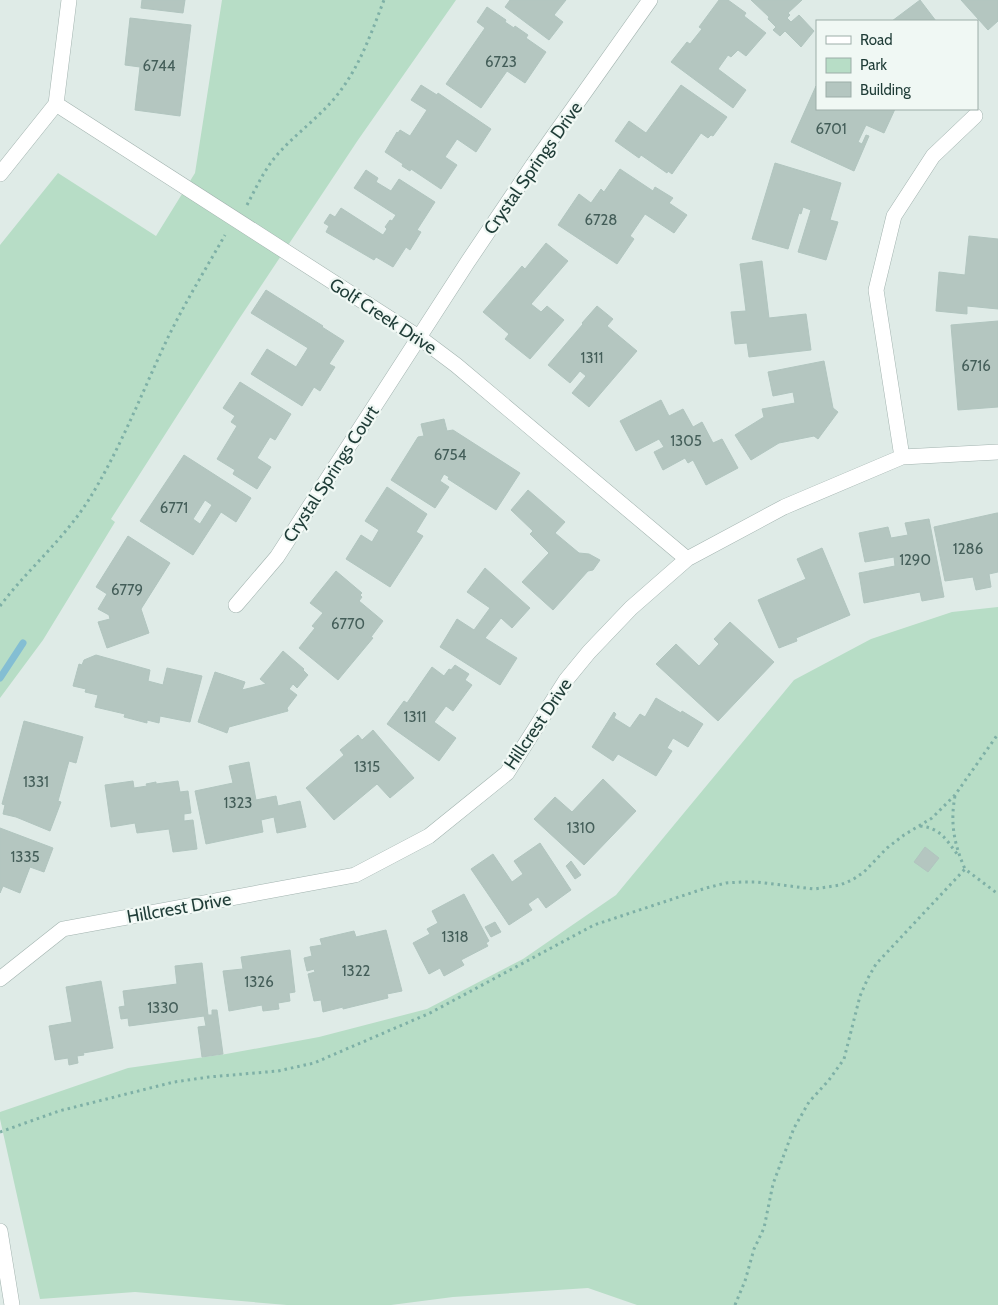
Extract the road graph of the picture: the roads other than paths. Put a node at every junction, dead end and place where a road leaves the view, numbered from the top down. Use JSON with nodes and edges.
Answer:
{"nodes":[{"id":1,"x":69,"y":0,"type":"edge"},
{"id":2,"x":650,"y":0,"type":"edge"},
{"id":3,"x":56,"y":104,"type":"junction"},
{"id":4,"x":975,"y":116,"type":"dead end"},
{"id":5,"x":0,"y":174,"type":"edge"},
{"id":6,"x":420,"y":338,"type":"junction"},
{"id":7,"x":998,"y":452,"type":"edge"},
{"id":8,"x":902,"y":457,"type":"junction"},
{"id":9,"x":687,"y":559,"type":"junction"},
{"id":10,"x":236,"y":605,"type":"dead end"},
{"id":11,"x":0,"y":979,"type":"edge"},
{"id":12,"x":0,"y":1231,"type":"edge"},
{"id":13,"x":12,"y":1305,"type":"edge"}],
"edges":[{"from":1,"to":3,"type":"street"},
{"from":2,"to":6,"type":"street","name":"Crystal Springs Drive"},
{"from":3,"to":5,"type":"street"},
{"from":3,"to":6,"type":"street","name":"Golf Creek Drive"},
{"from":4,"to":8,"type":"street"},
{"from":6,"to":9,"type":"street","name":"Golf Creek Drive"},
{"from":6,"to":10,"type":"street","name":"Crystal Springs Court"},
{"from":7,"to":8,"type":"street","name":"Hillcrest Drive"},
{"from":8,"to":9,"type":"street","name":"Hillcrest Drive"},
{"from":9,"to":11,"type":"street","name":"Hillcrest Drive"},
{"from":12,"to":13,"type":"street"}]}
